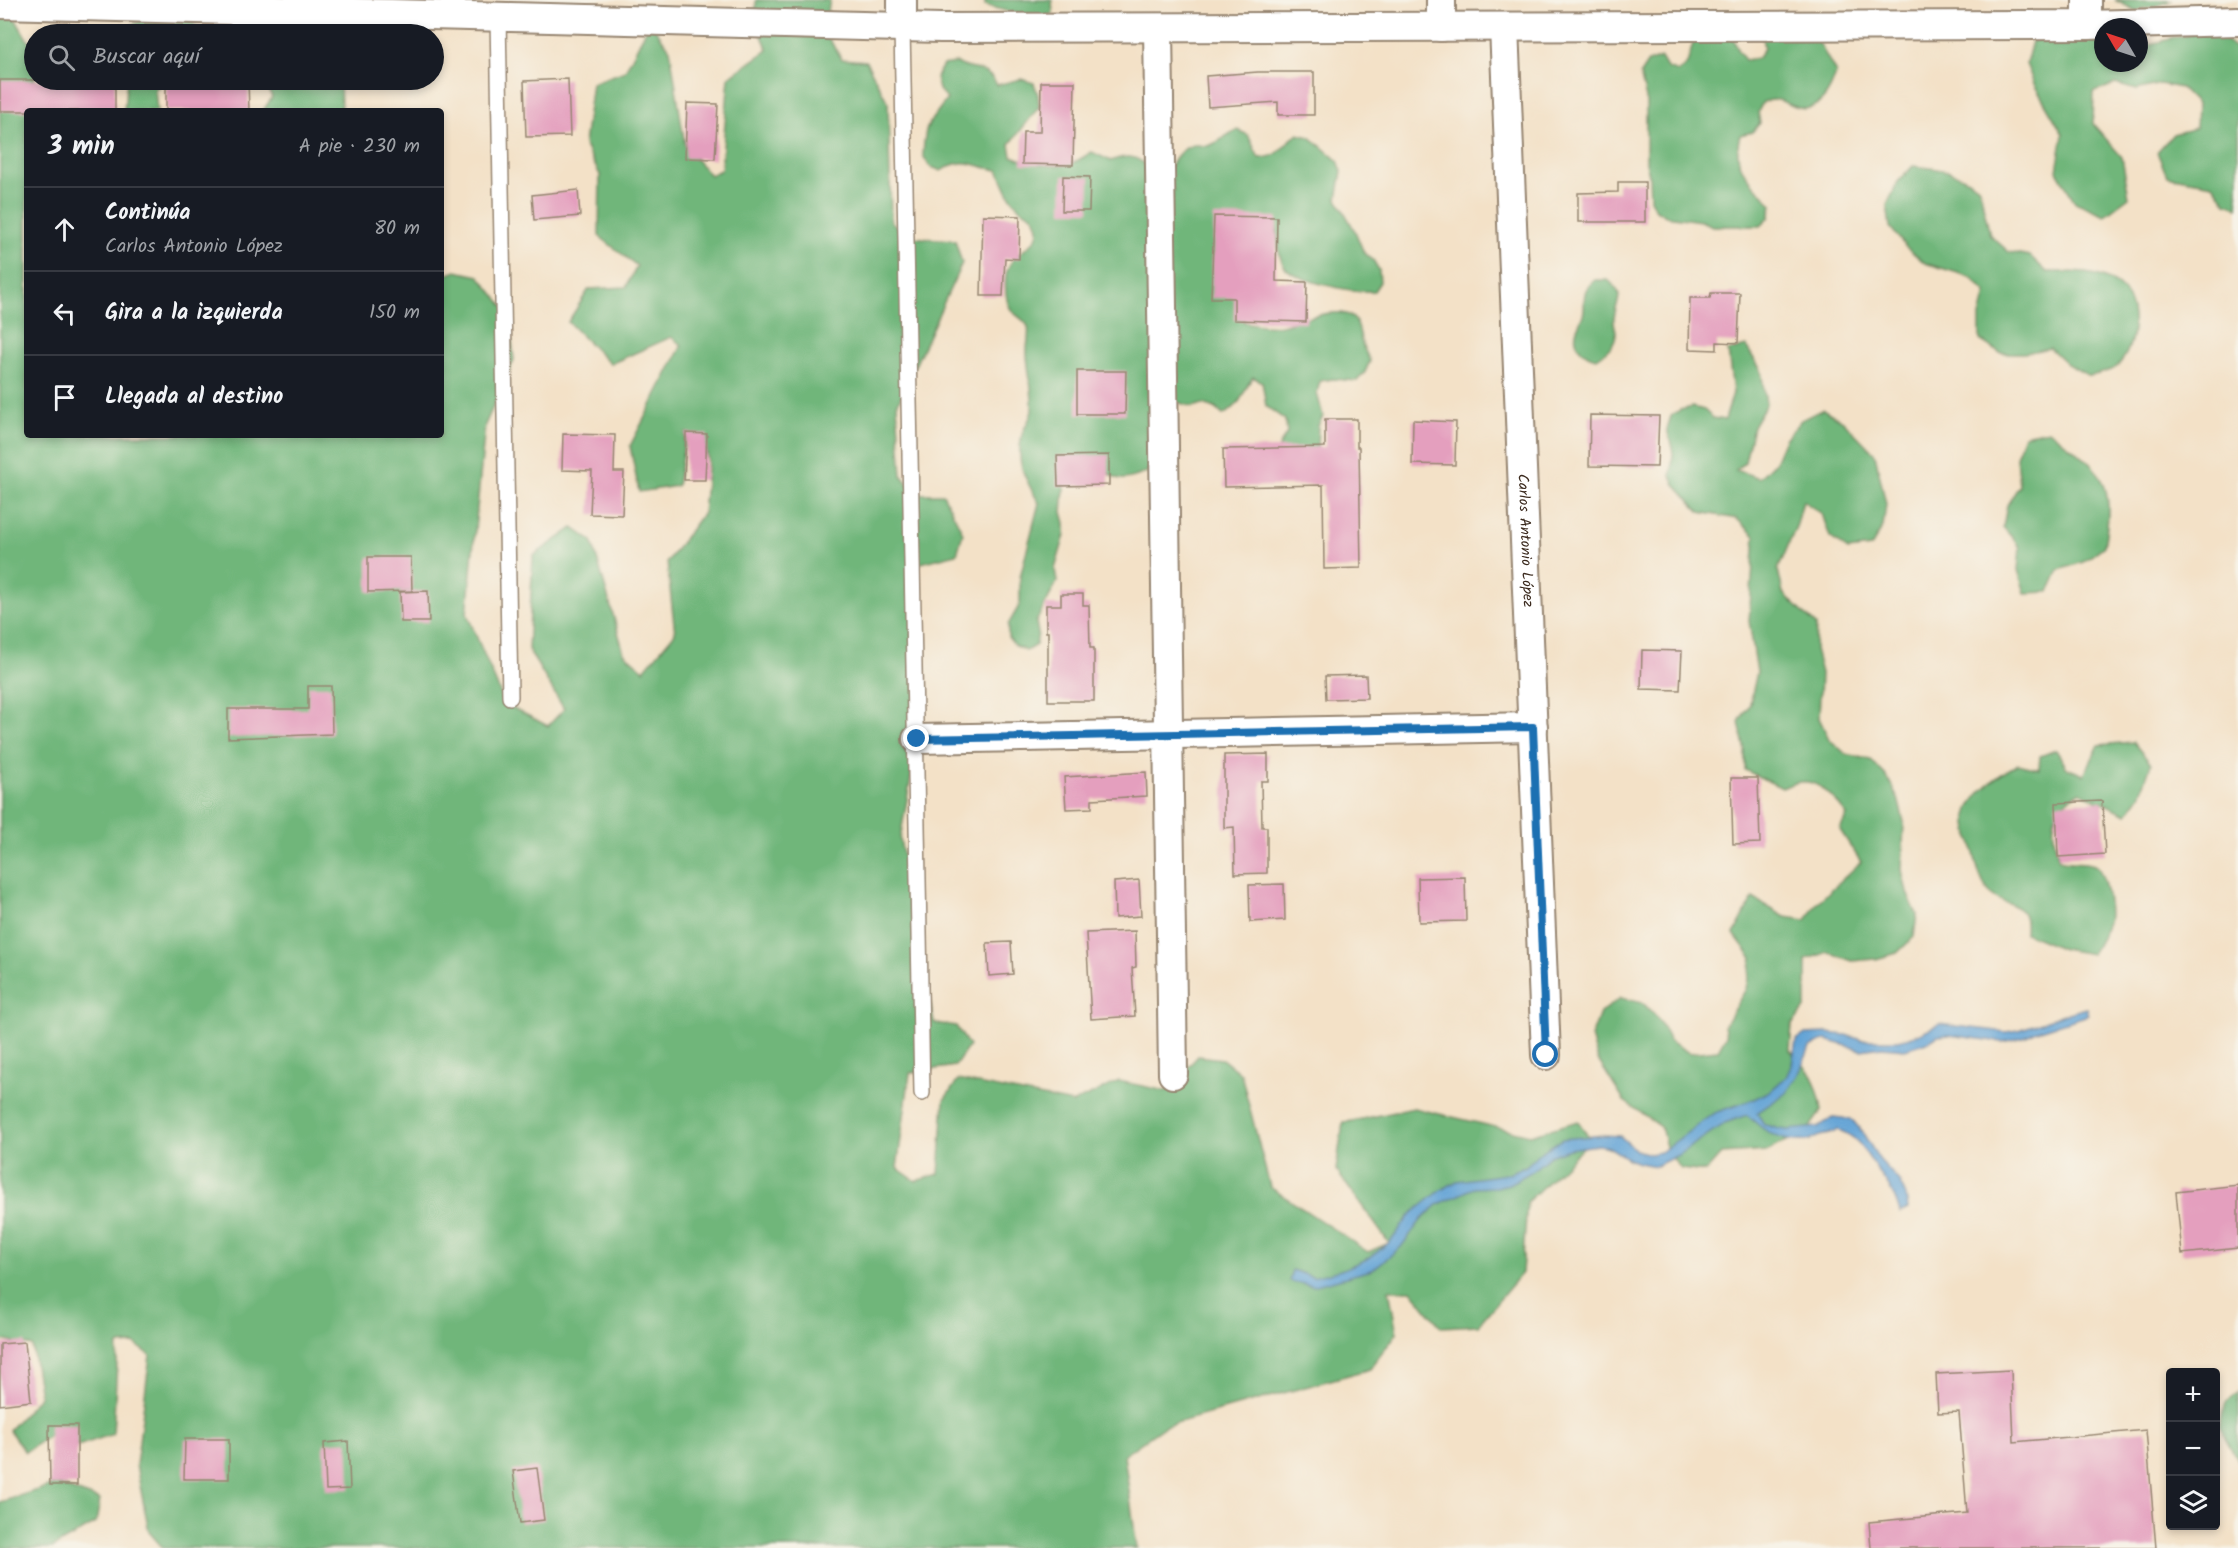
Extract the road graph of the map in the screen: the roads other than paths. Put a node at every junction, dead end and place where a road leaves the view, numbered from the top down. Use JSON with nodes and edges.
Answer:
{"nodes":[{"id":1,"x":0,"y":4,"type":"edge"},
{"id":2,"x":285,"y":6,"type":"edge"},
{"id":3,"x":1441,"y":13,"type":"edge"},
{"id":4,"x":2087,"y":13,"type":"edge"},
{"id":5,"x":902,"y":14,"type":"edge"},
{"id":6,"x":498,"y":17,"type":"junction"},
{"id":7,"x":2238,"y":21,"type":"edge"},
{"id":8,"x":1504,"y":27,"type":"junction"},
{"id":9,"x":1158,"y":28,"type":"junction"},
{"id":10,"x":510,"y":697,"type":"dead end"},
{"id":11,"x":1533,"y":727,"type":"junction"},
{"id":12,"x":1168,"y":733,"type":"junction"},
{"id":13,"x":917,"y":739,"type":"junction"},
{"id":14,"x":1546,"y":1055,"type":"dead end"},
{"id":15,"x":1173,"y":1074,"type":"dead end"},
{"id":16,"x":922,"y":1093,"type":"dead end"}],
"edges":[{"from":1,"to":2,"type":"street"},
{"from":2,"to":6,"type":"street"},
{"from":3,"to":8,"type":"street"},
{"from":3,"to":9,"type":"street"},
{"from":4,"to":7,"type":"street"},
{"from":4,"to":8,"type":"street"},
{"from":5,"to":6,"type":"street"},
{"from":5,"to":9,"type":"street"},
{"from":5,"to":13,"type":"lane"},
{"from":6,"to":10,"type":"lane"},
{"from":8,"to":11,"type":"street","name":"Carlos Antonio López"},
{"from":9,"to":12,"type":"street"},
{"from":11,"to":12,"type":"street"},
{"from":11,"to":14,"type":"street","name":"Carlos Antonio López"},
{"from":12,"to":13,"type":"street"},
{"from":12,"to":15,"type":"street"},
{"from":13,"to":16,"type":"lane"}]}
